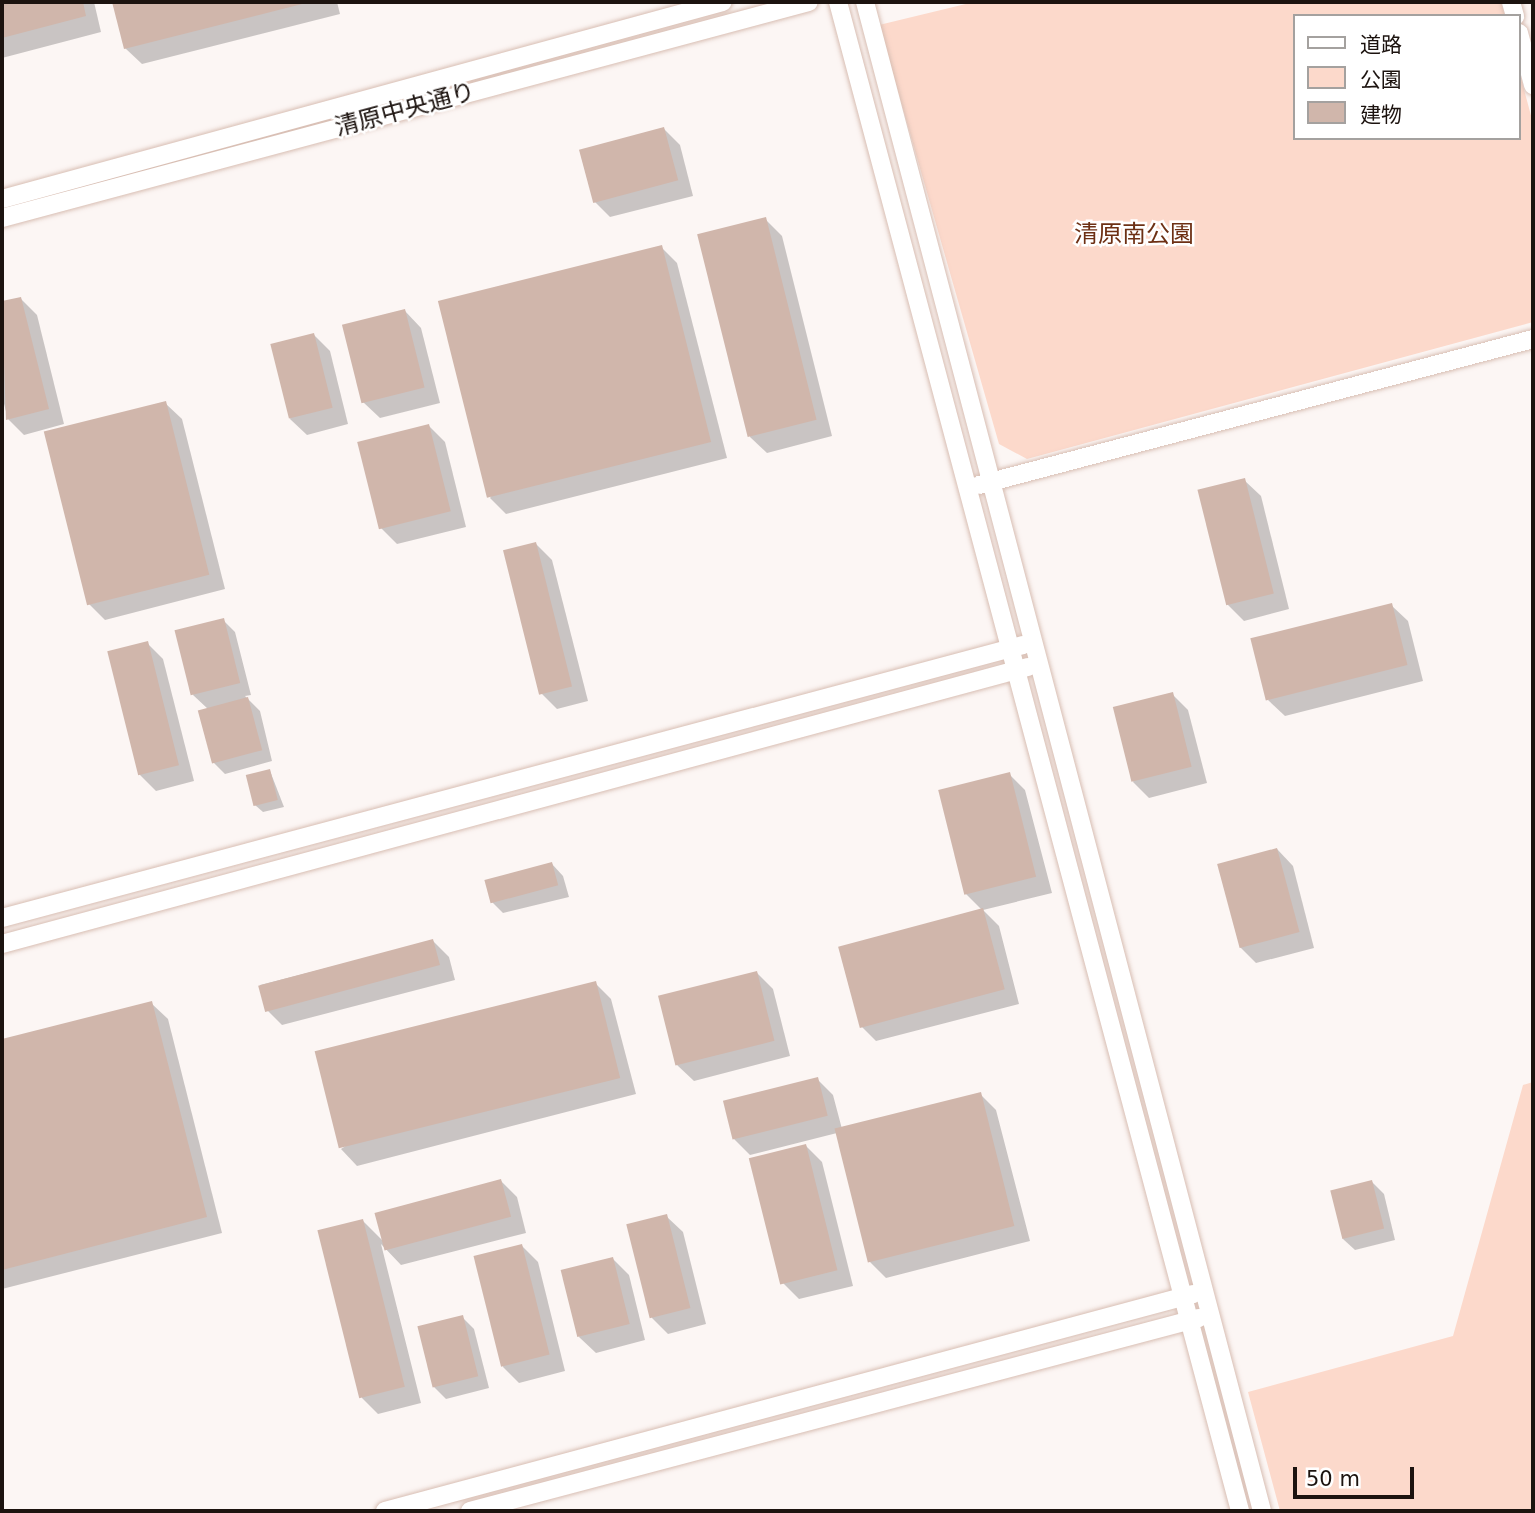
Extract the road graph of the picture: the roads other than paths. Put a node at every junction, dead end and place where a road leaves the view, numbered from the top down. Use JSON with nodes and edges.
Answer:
{"nodes":[{"id":1,"x":723,"y":2,"type":"edge"},
{"id":2,"x":809,"y":2,"type":"edge"},
{"id":3,"x":838,"y":2,"type":"edge"},
{"id":4,"x":865,"y":2,"type":"edge"},
{"id":5,"x":1525,"y":43,"type":"edge"},
{"id":6,"x":1533,"y":85,"type":"edge"},
{"id":7,"x":2,"y":199,"type":"edge"},
{"id":8,"x":2,"y":218,"type":"edge"},
{"id":9,"x":1533,"y":339,"type":"edge"},
{"id":10,"x":990,"y":482,"type":"junction"},
{"id":11,"x":969,"y":488,"type":"junction"},
{"id":12,"x":1032,"y":643,"type":"junction"},
{"id":13,"x":1012,"y":648,"type":"junction"},
{"id":14,"x":1038,"y":664,"type":"junction"},
{"id":15,"x":1018,"y":670,"type":"junction"},
{"id":16,"x":2,"y":918,"type":"edge"},
{"id":17,"x":2,"y":944,"type":"edge"},
{"id":18,"x":1203,"y":1292,"type":"junction"},
{"id":19,"x":1184,"y":1296,"type":"junction"},
{"id":20,"x":1209,"y":1315,"type":"junction"},
{"id":21,"x":1190,"y":1320,"type":"junction"},
{"id":22,"x":385,"y":1511,"type":"edge"},
{"id":23,"x":470,"y":1511,"type":"edge"},
{"id":24,"x":1240,"y":1511,"type":"edge"},
{"id":25,"x":1262,"y":1511,"type":"edge"}],
"edges":[{"from":1,"to":7,"type":"street","name":"清原中央通り"},
{"from":2,"to":8,"type":"street","name":"清原中央通り"},
{"from":3,"to":11,"type":"street"},
{"from":4,"to":10,"type":"street"},
{"from":5,"to":6,"type":"street"},
{"from":9,"to":10,"type":"street"},
{"from":10,"to":11,"type":"street"},
{"from":10,"to":12,"type":"street"},
{"from":11,"to":13,"type":"street"},
{"from":12,"to":13,"type":"street"},
{"from":12,"to":14,"type":"street"},
{"from":13,"to":15,"type":"street"},
{"from":13,"to":16,"type":"street"},
{"from":14,"to":15,"type":"street"},
{"from":14,"to":18,"type":"street"},
{"from":15,"to":17,"type":"street"},
{"from":15,"to":19,"type":"street"},
{"from":18,"to":19,"type":"street"},
{"from":18,"to":20,"type":"street"},
{"from":19,"to":21,"type":"street"},
{"from":19,"to":22,"type":"street"},
{"from":20,"to":21,"type":"street"},
{"from":20,"to":25,"type":"street"},
{"from":21,"to":23,"type":"street"},
{"from":21,"to":24,"type":"street"}]}
